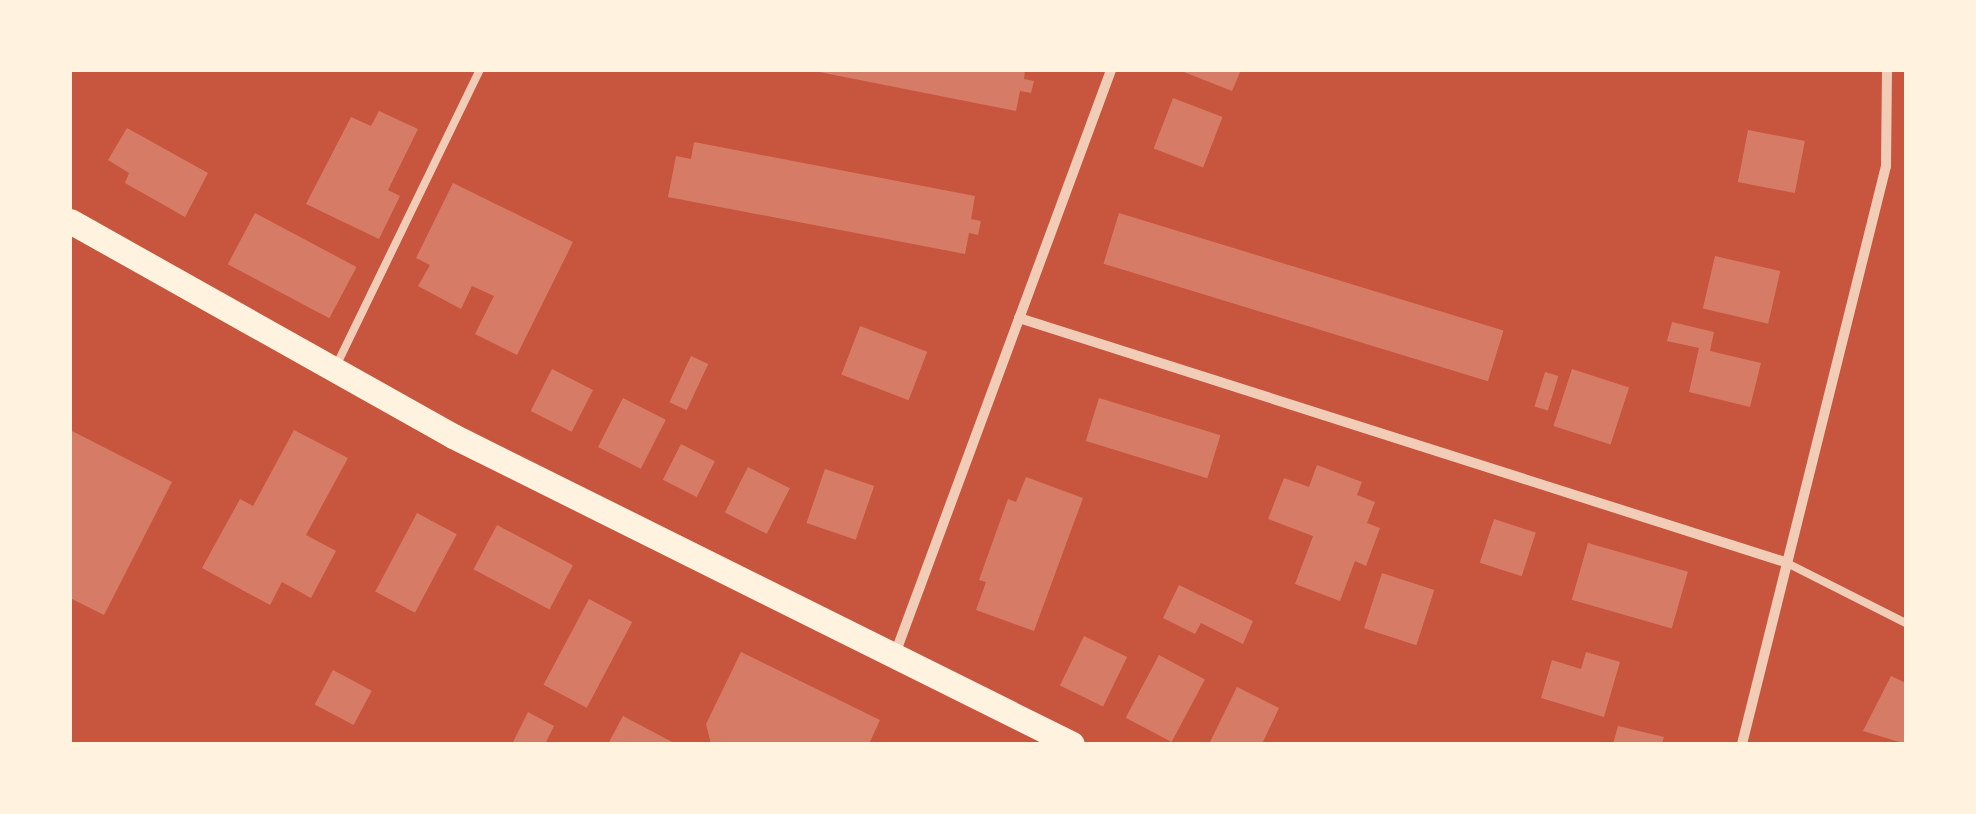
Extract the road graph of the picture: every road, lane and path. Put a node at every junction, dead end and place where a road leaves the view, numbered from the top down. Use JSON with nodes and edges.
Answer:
{"nodes":[{"id":1,"x":480,"y":70,"type":"edge"},
{"id":2,"x":1111,"y":70,"type":"edge"},
{"id":3,"x":1887,"y":70,"type":"edge"},
{"id":4,"x":70,"y":221,"type":"edge"},
{"id":5,"x":1019,"y":318,"type":"junction"},
{"id":6,"x":333,"y":372,"type":"junction"},
{"id":7,"x":1785,"y":562,"type":"junction"},
{"id":8,"x":1906,"y":623,"type":"edge"},
{"id":9,"x":895,"y":654,"type":"junction"},
{"id":10,"x":1072,"y":744,"type":"edge"},
{"id":11,"x":1742,"y":744,"type":"edge"}],
"edges":[{"from":1,"to":6,"type":"lane"},
{"from":2,"to":5,"type":"street"},
{"from":3,"to":7,"type":"street"},
{"from":4,"to":6,"type":"main road"},
{"from":5,"to":7,"type":"street"},
{"from":5,"to":9,"type":"street"},
{"from":6,"to":9,"type":"main road"},
{"from":7,"to":8,"type":"lane"},
{"from":7,"to":11,"type":"street"},
{"from":9,"to":10,"type":"main road"}]}
